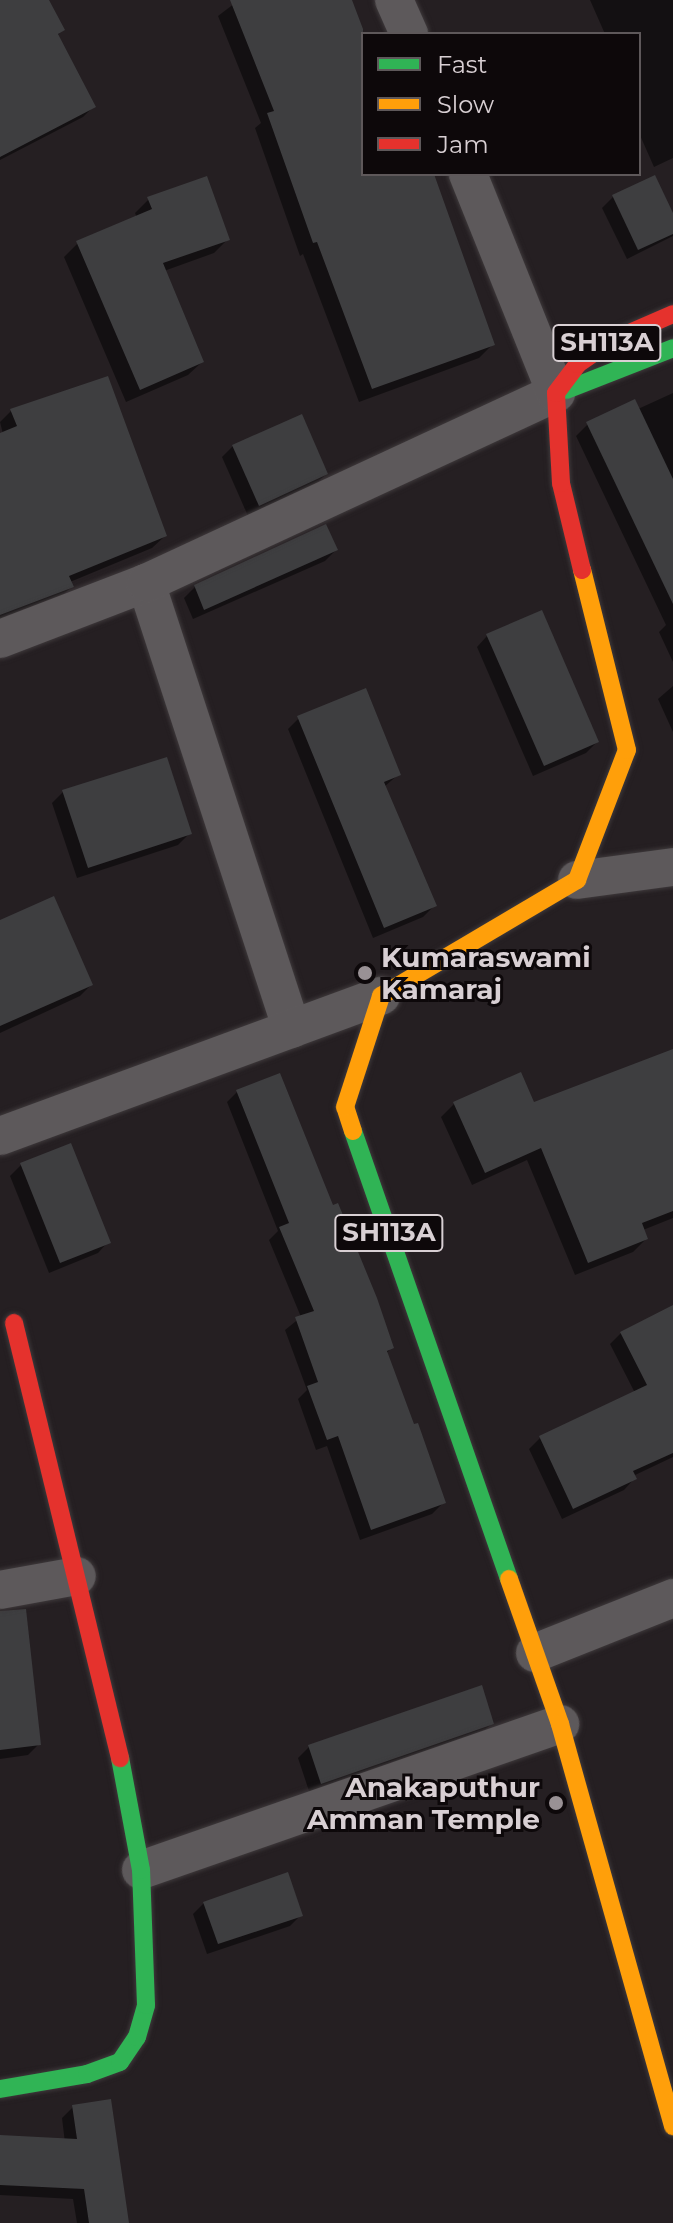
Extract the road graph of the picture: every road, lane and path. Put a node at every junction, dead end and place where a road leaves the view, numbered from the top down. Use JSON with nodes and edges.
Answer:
{"nodes":[{"id":1,"x":394,"y":0,"type":"edge"},
{"id":2,"x":408,"y":32,"type":"edge"},
{"id":3,"x":469,"y":176,"type":"edge"},
{"id":4,"x":673,"y":314,"type":"edge"},
{"id":5,"x":673,"y":348,"type":"edge"},
{"id":6,"x":556,"y":393,"type":"junction"},
{"id":7,"x":146,"y":583,"type":"junction"},
{"id":8,"x":0,"y":639,"type":"edge"},
{"id":9,"x":673,"y":867,"type":"edge"},
{"id":10,"x":577,"y":880,"type":"junction"},
{"id":11,"x":381,"y":996,"type":"junction"},
{"id":12,"x":292,"y":1029,"type":"junction"},
{"id":13,"x":0,"y":1136,"type":"edge"},
{"id":14,"x":14,"y":1323,"type":"dead end"},
{"id":15,"x":77,"y":1576,"type":"junction"},
{"id":16,"x":0,"y":1590,"type":"edge"},
{"id":17,"x":673,"y":1598,"type":"edge"},
{"id":18,"x":535,"y":1653,"type":"junction"},
{"id":19,"x":560,"y":1724,"type":"junction"},
{"id":20,"x":141,"y":1870,"type":"junction"},
{"id":21,"x":0,"y":2089,"type":"edge"},
{"id":22,"x":673,"y":2126,"type":"edge"}],
"edges":[{"from":1,"to":2,"type":"street"},
{"from":3,"to":6,"type":"street"},
{"from":4,"to":6,"type":"main road","number":"SH113A"},
{"from":5,"to":6,"type":"main road","number":"SH113A"},
{"from":6,"to":7,"type":"street"},
{"from":6,"to":10,"type":"main road","number":"SH113A"},
{"from":7,"to":8,"type":"street"},
{"from":7,"to":12,"type":"street"},
{"from":9,"to":10,"type":"street"},
{"from":10,"to":11,"type":"main road"},
{"from":11,"to":12,"type":"street"},
{"from":11,"to":18,"type":"main road","number":"SH113A"},
{"from":12,"to":13,"type":"street"},
{"from":14,"to":15,"type":"main road"},
{"from":15,"to":16,"type":"street"},
{"from":15,"to":20,"type":"main road"},
{"from":17,"to":18,"type":"street"},
{"from":18,"to":19,"type":"main road","number":"SH113A"},
{"from":19,"to":20,"type":"street"},
{"from":19,"to":22,"type":"main road","number":"SH113A"},
{"from":20,"to":21,"type":"main road"}]}
